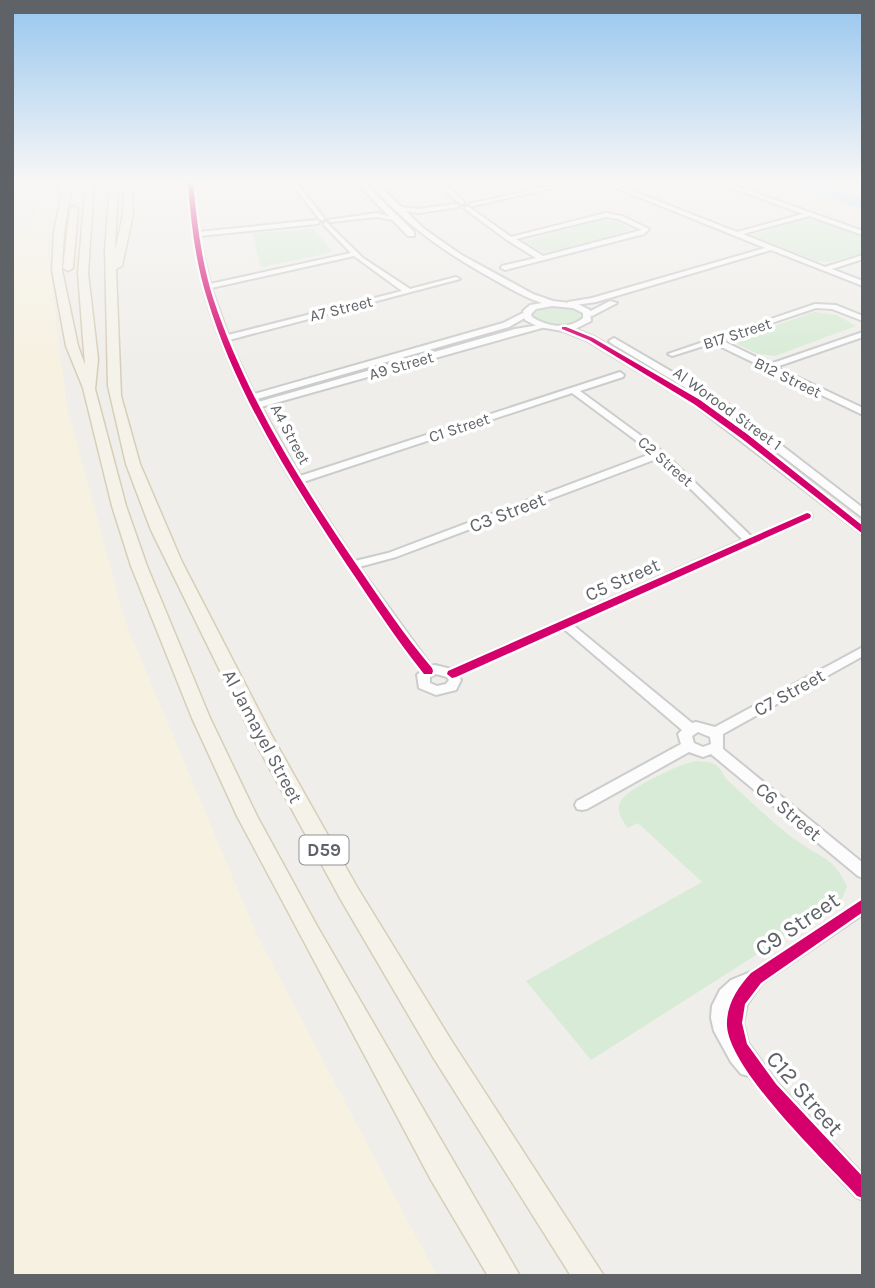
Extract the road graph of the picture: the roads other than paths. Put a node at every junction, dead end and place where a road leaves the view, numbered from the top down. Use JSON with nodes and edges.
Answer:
{"nodes":[{"id":1,"x":67,"y":243,"type":"edge"},
{"id":2,"x":85,"y":243,"type":"edge"},
{"id":3,"x":96,"y":243,"type":"edge"},
{"id":4,"x":112,"y":243,"type":"edge"},
{"id":5,"x":122,"y":243,"type":"edge"},
{"id":6,"x":197,"y":243,"type":"edge"},
{"id":7,"x":345,"y":243,"type":"edge"},
{"id":8,"x":424,"y":243,"type":"edge"},
{"id":9,"x":438,"y":243,"type":"edge"},
{"id":10,"x":516,"y":243,"type":"edge"},
{"id":11,"x":598,"y":243,"type":"edge"},
{"id":12,"x":760,"y":243,"type":"edge"},
{"id":13,"x":772,"y":248,"type":"junction"},
{"id":14,"x":784,"y":253,"type":"junction"},
{"id":15,"x":355,"y":254,"type":"junction"},
{"id":16,"x":863,"y":257,"type":"edge"},
{"id":17,"x":541,"y":258,"type":"junction"},
{"id":18,"x":505,"y":268,"type":"dead end"},
{"id":19,"x":825,"y":269,"type":"junction"},
{"id":20,"x":111,"y":275,"type":"junction"},
{"id":21,"x":456,"y":279,"type":"dead end"},
{"id":22,"x":863,"y":284,"type":"edge"},
{"id":23,"x":208,"y":287,"type":"junction"},
{"id":24,"x":408,"y":291,"type":"junction"},
{"id":25,"x":552,"y":303,"type":"junction"},
{"id":26,"x":571,"y":304,"type":"junction"},
{"id":27,"x":527,"y":313,"type":"junction"},
{"id":28,"x":588,"y":318,"type":"junction"},
{"id":29,"x":861,"y":320,"type":"edge"},
{"id":30,"x":545,"y":326,"type":"junction"},
{"id":31,"x":564,"y":328,"type":"junction"},
{"id":32,"x":862,"y":334,"type":"edge"},
{"id":33,"x":226,"y":338,"type":"junction"},
{"id":34,"x":714,"y":341,"type":"junction"},
{"id":35,"x":672,"y":354,"type":"dead end"},
{"id":36,"x":768,"y":367,"type":"junction"},
{"id":37,"x":620,"y":374,"type":"dead end"},
{"id":38,"x":113,"y":376,"type":"junction"},
{"id":39,"x":89,"y":389,"type":"junction"},
{"id":40,"x":573,"y":390,"type":"junction"},
{"id":41,"x":255,"y":401,"type":"junction"},
{"id":42,"x":863,"y":412,"type":"edge"},
{"id":43,"x":660,"y":454,"type":"junction"},
{"id":44,"x":298,"y":480,"type":"junction"},
{"id":45,"x":863,"y":513,"type":"edge"},
{"id":46,"x":807,"y":516,"type":"dead end"},
{"id":47,"x":863,"y":531,"type":"edge"},
{"id":48,"x":750,"y":541,"type":"junction"},
{"id":49,"x":352,"y":565,"type":"junction"},
{"id":50,"x":565,"y":624,"type":"junction"},
{"id":51,"x":863,"y":651,"type":"edge"},
{"id":52,"x":428,"y":671,"type":"junction"},
{"id":53,"x":452,"y":674,"type":"junction"},
{"id":54,"x":691,"y":729,"type":"junction"},
{"id":55,"x":715,"y":733,"type":"junction"},
{"id":56,"x":687,"y":747,"type":"junction"},
{"id":57,"x":715,"y":750,"type":"junction"},
{"id":58,"x":582,"y":805,"type":"dead end"},
{"id":59,"x":863,"y":872,"type":"edge"},
{"id":60,"x":863,"y":905,"type":"edge"},
{"id":61,"x":756,"y":978,"type":"joint"},
{"id":62,"x":863,"y":1190,"type":"edge"},
{"id":63,"x":505,"y":1276,"type":"edge"},
{"id":64,"x":589,"y":1276,"type":"edge"}],
"edges":[{"from":1,"to":39,"type":"main road"},
{"from":2,"to":39,"type":"main road","number":"D59"},
{"from":3,"to":38,"type":"main road","name":"Al Jamayel Street","number":"D59"},
{"from":4,"to":20,"type":"main road"},
{"from":5,"to":20,"type":"main road"},
{"from":6,"to":23,"type":"street","name":"A4 Street"},
{"from":7,"to":15,"type":"street"},
{"from":8,"to":27,"type":"street","name":"Al Worood Street 1"},
{"from":9,"to":25,"type":"street","name":"Al Worood Street 1"},
{"from":10,"to":17,"type":"street"},
{"from":11,"to":17,"type":"street"},
{"from":12,"to":13,"type":"street"},
{"from":13,"to":14,"type":"street"},
{"from":13,"to":26,"type":"street"},
{"from":14,"to":19,"type":"street"},
{"from":14,"to":28,"type":"street"},
{"from":15,"to":23,"type":"street"},
{"from":15,"to":24,"type":"street"},
{"from":16,"to":19,"type":"street"},
{"from":17,"to":18,"type":"street"},
{"from":19,"to":22,"type":"street"},
{"from":20,"to":38,"type":"main road"},
{"from":21,"to":24,"type":"street","name":"A7 Street"},
{"from":23,"to":33,"type":"street","name":"A4 Street"},
{"from":24,"to":33,"type":"street","name":"A7 Street"},
{"from":25,"to":26,"type":"street","name":"Al Worood Street 1"},
{"from":25,"to":27,"type":"street","name":"Al Worood Street 1"},
{"from":26,"to":28,"type":"street","name":"Al Worood Street 1"},
{"from":27,"to":30,"type":"street","name":"Al Worood Street 1"},
{"from":27,"to":41,"type":"street","name":"A9 Street"},
{"from":28,"to":31,"type":"street","name":"Al Worood Street 1"},
{"from":28,"to":45,"type":"street","name":"Al Worood Street 1"},
{"from":29,"to":34,"type":"street","name":"B17 Street"},
{"from":30,"to":31,"type":"street","name":"Al Worood Street 1"},
{"from":30,"to":41,"type":"street","name":"A9 Street"},
{"from":31,"to":47,"type":"street","name":"Al Worood Street 1"},
{"from":32,"to":36,"type":"street"},
{"from":33,"to":41,"type":"street","name":"A4 Street"},
{"from":34,"to":35,"type":"street","name":"B17 Street"},
{"from":34,"to":36,"type":"street","name":"B12 Street"},
{"from":36,"to":42,"type":"street","name":"B12 Street"},
{"from":37,"to":40,"type":"street","name":"C1 Street"},
{"from":38,"to":64,"type":"main road","name":"Al Jamayel Street","number":"D59"},
{"from":39,"to":63,"type":"main road","number":"D59"},
{"from":40,"to":43,"type":"street","name":"C2 Street"},
{"from":40,"to":44,"type":"street","name":"C1 Street"},
{"from":41,"to":44,"type":"street","name":"A4 Street"},
{"from":43,"to":48,"type":"street","name":"C2 Street"},
{"from":43,"to":49,"type":"street","name":"C3 Street"},
{"from":44,"to":49,"type":"street","name":"A4 Street"},
{"from":46,"to":48,"type":"street","name":"C5 Street"},
{"from":48,"to":50,"type":"street","name":"C5 Street"},
{"from":49,"to":52,"type":"street","name":"A4 Street"},
{"from":50,"to":53,"type":"street","name":"C5 Street"},
{"from":50,"to":54,"type":"street"},
{"from":51,"to":55,"type":"street","name":"C7 Street"},
{"from":52,"to":53,"type":"street"},
{"from":52,"to":53,"type":"street"},
{"from":54,"to":55,"type":"street"},
{"from":54,"to":56,"type":"street"},
{"from":55,"to":57,"type":"street"},
{"from":56,"to":57,"type":"street"},
{"from":56,"to":58,"type":"street"},
{"from":57,"to":59,"type":"street","name":"C6 Street"},
{"from":60,"to":61,"type":"street","name":"C9 Street"},
{"from":61,"to":62,"type":"street","name":"C12 Street"}]}
